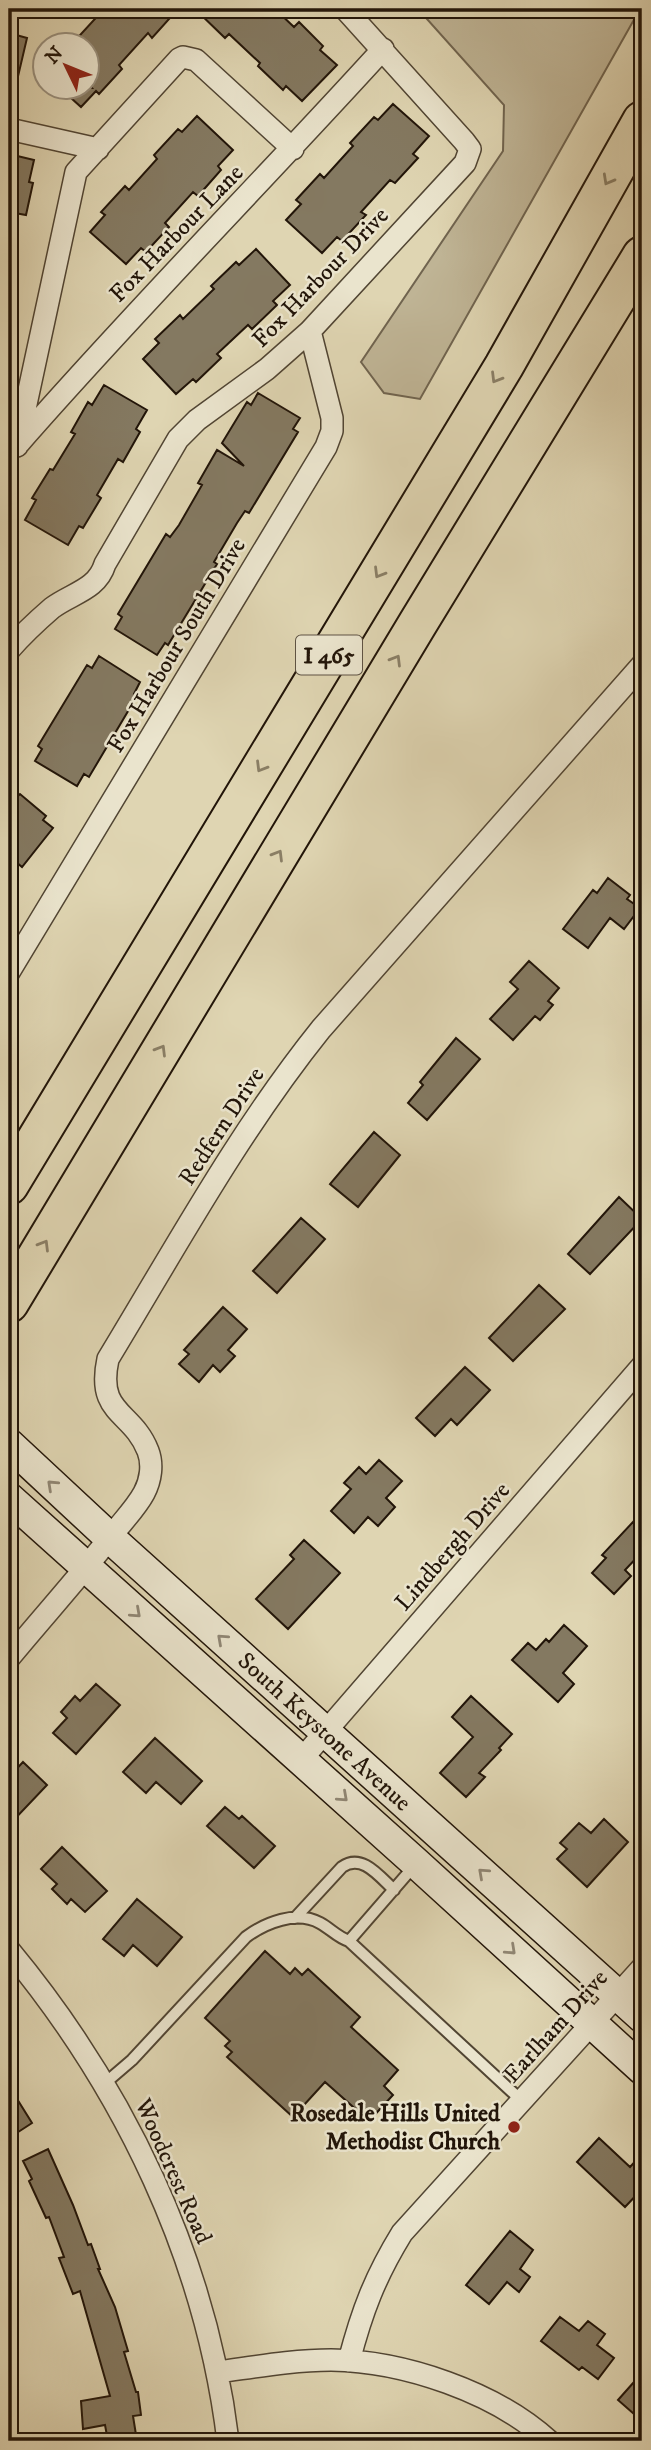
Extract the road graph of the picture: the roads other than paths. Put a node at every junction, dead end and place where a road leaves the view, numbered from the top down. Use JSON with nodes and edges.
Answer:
{"nodes":[{"id":1,"x":345,"y":9,"type":"edge"},
{"id":2,"x":383,"y":49,"type":"junction"},
{"id":3,"x":642,"y":121,"type":"edge"},
{"id":4,"x":9,"y":129,"type":"edge"},
{"id":5,"x":98,"y":149,"type":"junction"},
{"id":6,"x":293,"y":149,"type":"junction"},
{"id":7,"x":642,"y":256,"type":"edge"},
{"id":8,"x":310,"y":331,"type":"junction"},
{"id":9,"x":13,"y":450,"type":"edge"},
{"id":10,"x":9,"y":650,"type":"edge"},
{"id":11,"x":642,"y":665,"type":"edge"},
{"id":12,"x":9,"y":972,"type":"edge"},
{"id":13,"x":9,"y":1185,"type":"edge"},
{"id":14,"x":9,"y":1303,"type":"edge"},
{"id":15,"x":642,"y":1366,"type":"edge"},
{"id":16,"x":9,"y":1444,"type":"edge"},
{"id":17,"x":9,"y":1498,"type":"edge"},
{"id":18,"x":110,"y":1538,"type":"junction"},
{"id":19,"x":86,"y":1568,"type":"junction"},
{"id":20,"x":9,"y":1658,"type":"edge"},
{"id":21,"x":326,"y":1731,"type":"junction"},
{"id":22,"x":301,"y":1760,"type":"junction"},
{"id":23,"x":416,"y":1863,"type":"junction"},
{"id":24,"x":394,"y":1889,"type":"junction"},
{"id":25,"x":295,"y":1918,"type":"junction"},
{"id":26,"x":349,"y":1941,"type":"junction"},
{"id":27,"x":9,"y":1950,"type":"edge"},
{"id":28,"x":642,"y":1968,"type":"edge"},
{"id":29,"x":618,"y":1996,"type":"junction"},
{"id":30,"x":642,"y":2017,"type":"edge"},
{"id":31,"x":592,"y":2025,"type":"junction"},
{"id":32,"x":642,"y":2069,"type":"edge"},
{"id":33,"x":104,"y":2084,"type":"junction"},
{"id":34,"x":522,"y":2101,"type":"junction"},
{"id":35,"x":349,"y":2361,"type":"junction"},
{"id":36,"x":218,"y":2372,"type":"junction"},
{"id":37,"x":229,"y":2441,"type":"edge"},
{"id":38,"x":549,"y":2441,"type":"edge"}],
"edges":[{"from":1,"to":2,"type":"street"},
{"from":2,"to":6,"type":"street","name":"Fox Harbour Lane"},
{"from":2,"to":8,"type":"street","name":"Fox Harbour Drive"},
{"from":3,"to":13,"type":"highway","number":"I 465","one_way":true},
{"from":4,"to":5,"type":"street"},
{"from":5,"to":6,"type":"street"},
{"from":5,"to":9,"type":"street"},
{"from":6,"to":9,"type":"street","name":"Fox Harbour Lane"},
{"from":14,"to":7,"type":"highway","number":"I 465","one_way":true},
{"from":8,"to":10,"type":"street","name":"Fox Harbour Drive"},
{"from":8,"to":12,"type":"street","name":"Fox Harbour South Drive"},
{"from":11,"to":18,"type":"street","name":"Redfern Drive"},
{"from":15,"to":21,"type":"street","name":"Lindbergh Drive"},
{"from":18,"to":16,"type":"main road","name":"South Keystone Avenue","one_way":true},
{"from":17,"to":19,"type":"main road","name":"South Keystone Avenue"},
{"from":18,"to":19,"type":"street","name":"Redfern Drive"},
{"from":21,"to":18,"type":"main road","name":"South Keystone Avenue","one_way":true},
{"from":19,"to":20,"type":"street","name":"Redfern Drive"},
{"from":19,"to":22,"type":"main road","name":"South Keystone Avenue","one_way":true},
{"from":21,"to":22,"type":"street","name":"Lindbergh Drive"},
{"from":29,"to":21,"type":"main road","name":"South Keystone Avenue","one_way":true},
{"from":22,"to":23,"type":"main road","name":"South Keystone Avenue","one_way":true},
{"from":23,"to":24,"type":"lane"},
{"from":23,"to":31,"type":"main road","name":"South Keystone Avenue","one_way":true},
{"from":24,"to":25,"type":"lane"},
{"from":24,"to":26,"type":"lane"},
{"from":25,"to":26,"type":"lane"},
{"from":25,"to":33,"type":"lane"},
{"from":26,"to":34,"type":"lane"},
{"from":27,"to":33,"type":"street","name":"Woodcrest Road"},
{"from":28,"to":29,"type":"street","name":"Earlham Drive"},
{"from":29,"to":30,"type":"main road","name":"South Keystone Avenue"},
{"from":29,"to":31,"type":"street","name":"Earlham Drive"},
{"from":31,"to":32,"type":"main road","name":"South Keystone Avenue"},
{"from":31,"to":34,"type":"street","name":"Earlham Drive"},
{"from":33,"to":36,"type":"street","name":"Woodcrest Road"},
{"from":34,"to":35,"type":"street","name":"Earlham Drive"},
{"from":35,"to":36,"type":"street"},
{"from":35,"to":38,"type":"street"},
{"from":36,"to":37,"type":"street","name":"Woodcrest Road"}]}
